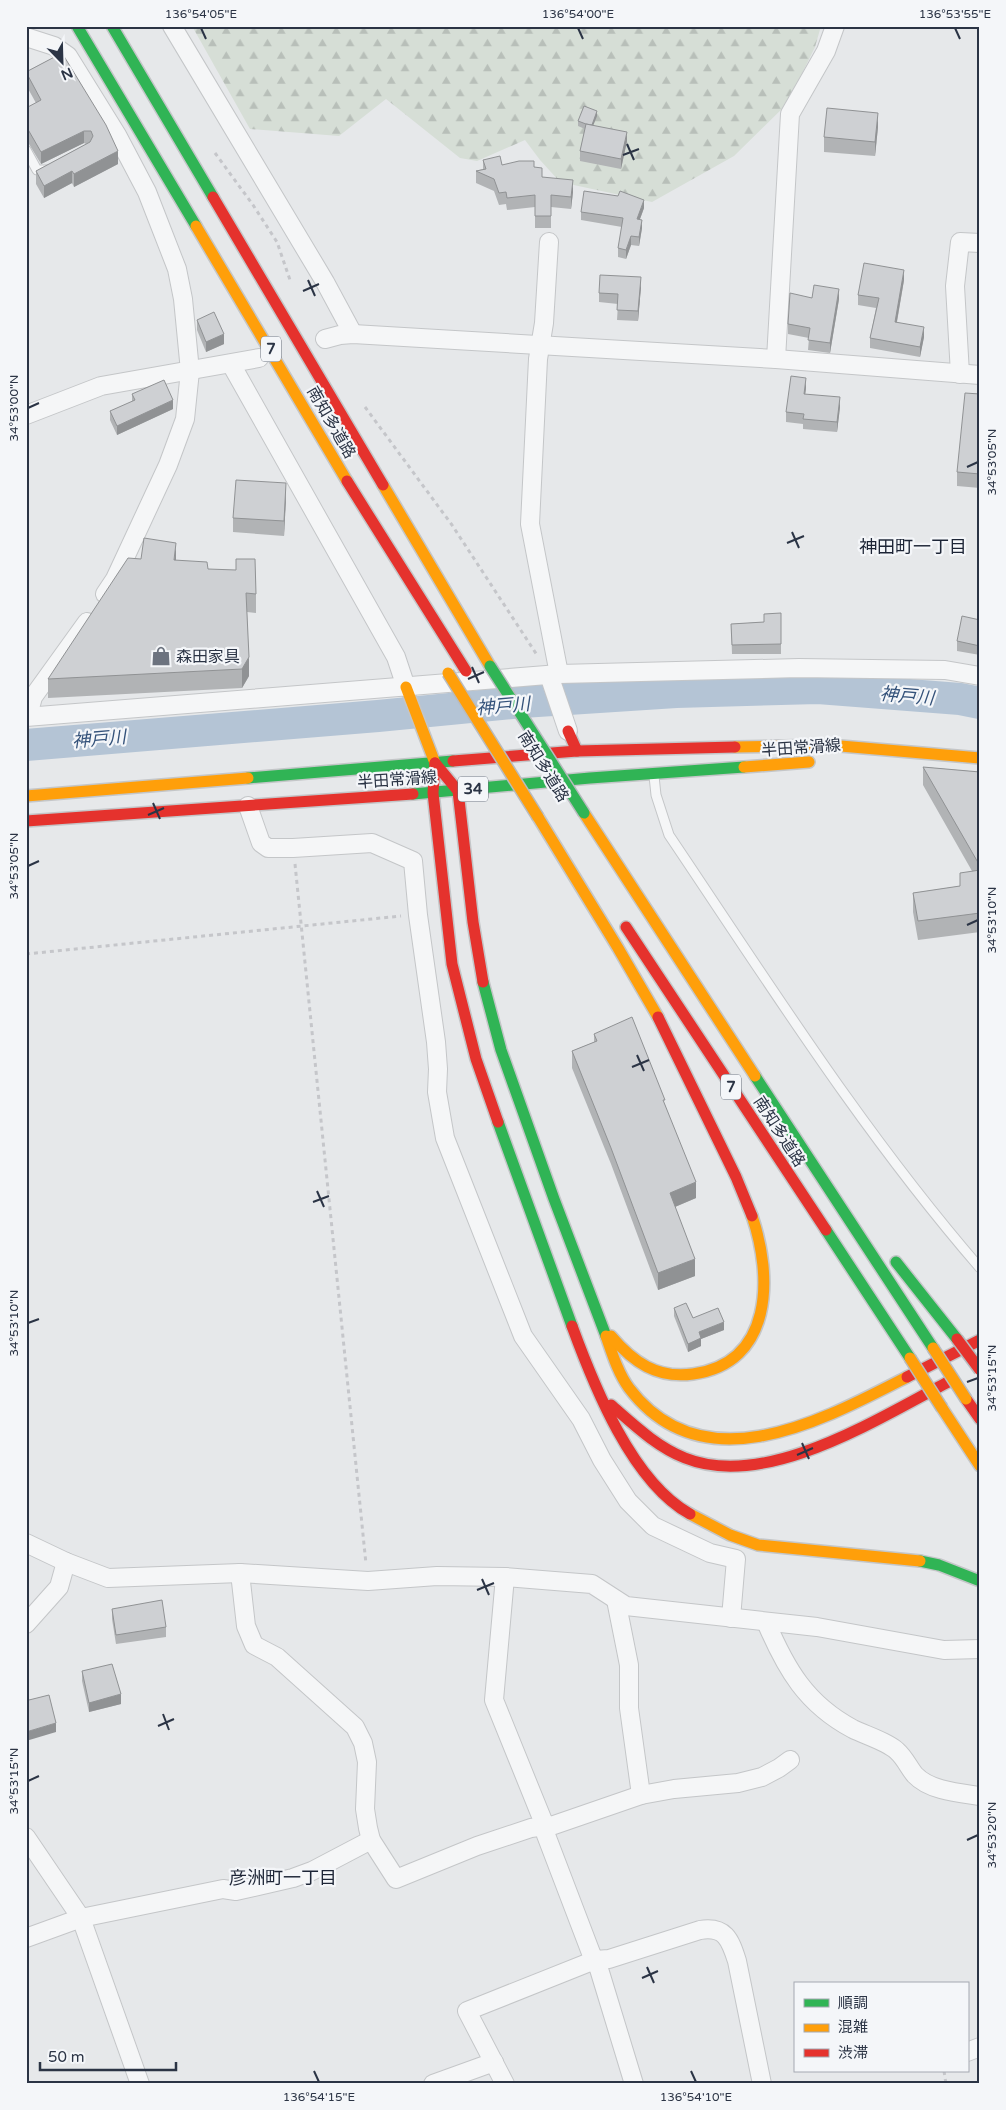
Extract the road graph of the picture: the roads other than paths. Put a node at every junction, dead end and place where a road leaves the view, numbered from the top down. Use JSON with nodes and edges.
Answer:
{"nodes":[{"id":1,"x":77,"y":26,"type":"edge"},
{"id":2,"x":112,"y":26,"type":"edge"},
{"id":3,"x":172,"y":26,"type":"edge"},
{"id":4,"x":835,"y":26,"type":"edge"},
{"id":5,"x":26,"y":37,"type":"edge"},
{"id":6,"x":26,"y":150,"type":"edge"},
{"id":7,"x":52,"y":167,"type":"edge"},
{"id":8,"x":549,"y":242,"type":"dead end"},
{"id":9,"x":980,"y":243,"type":"edge"},
{"id":10,"x":353,"y":334,"type":"junction"},
{"id":11,"x":326,"y":339,"type":"dead end"},
{"id":12,"x":540,"y":346,"type":"junction"},
{"id":13,"x":260,"y":358,"type":"dead end"},
{"id":14,"x":776,"y":359,"type":"junction"},
{"id":15,"x":231,"y":364,"type":"junction"},
{"id":16,"x":190,"y":371,"type":"junction"},
{"id":17,"x":960,"y":374,"type":"junction"},
{"id":18,"x":980,"y":375,"type":"edge"},
{"id":19,"x":26,"y":415,"type":"edge"},
{"id":20,"x":443,"y":637,"type":"junction"},
{"id":21,"x":980,"y":676,"type":"edge"},
{"id":22,"x":554,"y":678,"type":"junction"},
{"id":23,"x":406,"y":687,"type":"junction"},
{"id":24,"x":480,"y":695,"type":"dead end"},
{"id":25,"x":27,"y":714,"type":"edge"},
{"id":26,"x":568,"y":731,"type":"joint"},
{"id":27,"x":510,"y":743,"type":"dead end"},
{"id":28,"x":577,"y":751,"type":"junction"},
{"id":29,"x":920,"y":754,"type":"junction"},
{"id":30,"x":980,"y":758,"type":"edge"},
{"id":31,"x":856,"y":759,"type":"dead end"},
{"id":32,"x":819,"y":762,"type":"dead end"},
{"id":33,"x":435,"y":763,"type":"junction"},
{"id":34,"x":653,"y":773,"type":"junction"},
{"id":35,"x":540,"y":790,"type":"dead end"},
{"id":36,"x":458,"y":791,"type":"junction"},
{"id":37,"x":433,"y":793,"type":"junction"},
{"id":38,"x":26,"y":796,"type":"edge"},
{"id":39,"x":248,"y":806,"type":"junction"},
{"id":40,"x":26,"y":821,"type":"edge"},
{"id":41,"x":618,"y":916,"type":"dead end"},
{"id":42,"x":809,"y":1160,"type":"junction"},
{"id":43,"x":840,"y":1184,"type":"dead end"},
{"id":44,"x":886,"y":1249,"type":"dead end"},
{"id":45,"x":980,"y":1268,"type":"edge"},
{"id":46,"x":603,"y":1328,"type":"junction"},
{"id":47,"x":980,"y":1340,"type":"edge"},
{"id":48,"x":973,"y":1370,"type":"edge"},
{"id":49,"x":604,"y":1400,"type":"junction"},
{"id":50,"x":980,"y":1419,"type":"edge"},
{"id":51,"x":980,"y":1466,"type":"edge"},
{"id":52,"x":26,"y":1543,"type":"edge"},
{"id":53,"x":66,"y":1562,"type":"junction"},
{"id":54,"x":240,"y":1572,"type":"junction"},
{"id":55,"x":505,"y":1577,"type":"junction"},
{"id":56,"x":980,"y":1581,"type":"edge"},
{"id":57,"x":616,"y":1600,"type":"junction"},
{"id":58,"x":35,"y":1605,"type":"edge"},
{"id":59,"x":731,"y":1618,"type":"junction"},
{"id":60,"x":766,"y":1622,"type":"junction"},
{"id":61,"x":26,"y":1624,"type":"edge"},
{"id":62,"x":980,"y":1649,"type":"edge"},
{"id":63,"x":790,"y":1760,"type":"dead end"},
{"id":64,"x":641,"y":1795,"type":"junction"},
{"id":65,"x":980,"y":1796,"type":"edge"},
{"id":66,"x":545,"y":1826,"type":"junction"},
{"id":67,"x":26,"y":1837,"type":"edge"},
{"id":68,"x":371,"y":1840,"type":"junction"},
{"id":69,"x":81,"y":1918,"type":"junction"},
{"id":70,"x":26,"y":1938,"type":"edge"},
{"id":71,"x":595,"y":1960,"type":"junction"},
{"id":72,"x":980,"y":2047,"type":"edge"},
{"id":73,"x":968,"y":2052,"type":"edge"},
{"id":74,"x":494,"y":2062,"type":"junction"},
{"id":75,"x":140,"y":2084,"type":"edge"},
{"id":76,"x":433,"y":2084,"type":"edge"},
{"id":77,"x":505,"y":2084,"type":"edge"},
{"id":78,"x":634,"y":2084,"type":"edge"},
{"id":79,"x":762,"y":2084,"type":"edge"}],
"edges":[{"from":1,"to":20,"type":"main road","name":"南知多道路","number":"7"},
{"from":2,"to":42,"type":"main road","name":"南知多道路","number":"7","bridge":true},
{"from":3,"to":10,"type":"street"},
{"from":4,"to":14,"type":"street"},
{"from":5,"to":16,"type":"street"},
{"from":6,"to":7,"type":"lane"},
{"from":8,"to":12,"type":"street"},
{"from":9,"to":17,"type":"street"},
{"from":10,"to":11,"type":"street"},
{"from":10,"to":12,"type":"street"},
{"from":12,"to":14,"type":"street"},
{"from":12,"to":22,"type":"street"},
{"from":13,"to":15,"type":"street"},
{"from":14,"to":17,"type":"street"},
{"from":15,"to":16,"type":"street"},
{"from":15,"to":23,"type":"street"},
{"from":16,"to":19,"type":"street"},
{"from":16,"to":25,"type":"street"},
{"from":17,"to":18,"type":"street"},
{"from":20,"to":24,"type":"main road","name":"南知多道路","number":"7"},
{"from":20,"to":46,"type":"main road","bridge":true},
{"from":21,"to":22,"type":"street"},
{"from":22,"to":23,"type":"street"},
{"from":22,"to":26,"type":"street"},
{"from":23,"to":25,"type":"street"},
{"from":23,"to":33,"type":"main road"},
{"from":26,"to":28,"type":"main road"},
{"from":27,"to":35,"type":"main road","name":"南知多道路"},
{"from":28,"to":29,"type":"main road","name":"半田常滑線","number":"34"},
{"from":28,"to":33,"type":"main road","name":"半田常滑線","number":"34"},
{"from":29,"to":30,"type":"main road","name":"半田常滑線","number":"34"},
{"from":29,"to":31,"type":"main road","name":"半田常滑線","number":"34"},
{"from":32,"to":34,"type":"main road","name":"半田常滑線","number":"34"},
{"from":33,"to":36,"type":"main road"},
{"from":33,"to":37,"type":"main road"},
{"from":33,"to":38,"type":"main road","name":"半田常滑線","number":"34"},
{"from":34,"to":36,"type":"main road","name":"半田常滑線","number":"34"},
{"from":34,"to":45,"type":"lane"},
{"from":36,"to":37,"type":"main road","name":"半田常滑線","number":"34"},
{"from":36,"to":46,"type":"main road"},
{"from":37,"to":39,"type":"main road","name":"半田常滑線","number":"34"},
{"from":37,"to":49,"type":"main road"},
{"from":39,"to":40,"type":"main road","name":"半田常滑線","number":"34"},
{"from":39,"to":59,"type":"street"},
{"from":41,"to":51,"type":"main road","name":"南知多道路","number":"7","bridge":true},
{"from":42,"to":43,"type":"main road"},
{"from":42,"to":50,"type":"main road","name":"南知多道路","number":"7","bridge":true},
{"from":44,"to":48,"type":"main road","bridge":true},
{"from":46,"to":47,"type":"main road"},
{"from":48,"to":49,"type":"main road"},
{"from":49,"to":56,"type":"main road"},
{"from":52,"to":53,"type":"street"},
{"from":53,"to":54,"type":"street"},
{"from":53,"to":58,"type":"street"},
{"from":54,"to":55,"type":"street"},
{"from":54,"to":68,"type":"street"},
{"from":55,"to":57,"type":"street"},
{"from":55,"to":66,"type":"street"},
{"from":57,"to":59,"type":"street"},
{"from":57,"to":64,"type":"street"},
{"from":58,"to":61,"type":"street"},
{"from":59,"to":60,"type":"street"},
{"from":60,"to":62,"type":"street"},
{"from":60,"to":65,"type":"street"},
{"from":63,"to":64,"type":"street"},
{"from":64,"to":66,"type":"street"},
{"from":66,"to":68,"type":"street"},
{"from":66,"to":71,"type":"street"},
{"from":67,"to":69,"type":"street"},
{"from":68,"to":69,"type":"street"},
{"from":69,"to":70,"type":"street"},
{"from":69,"to":75,"type":"street"},
{"from":71,"to":74,"type":"street"},
{"from":71,"to":78,"type":"street"},
{"from":71,"to":79,"type":"street"},
{"from":72,"to":73,"type":"street"},
{"from":74,"to":76,"type":"street"},
{"from":74,"to":77,"type":"street"}]}
